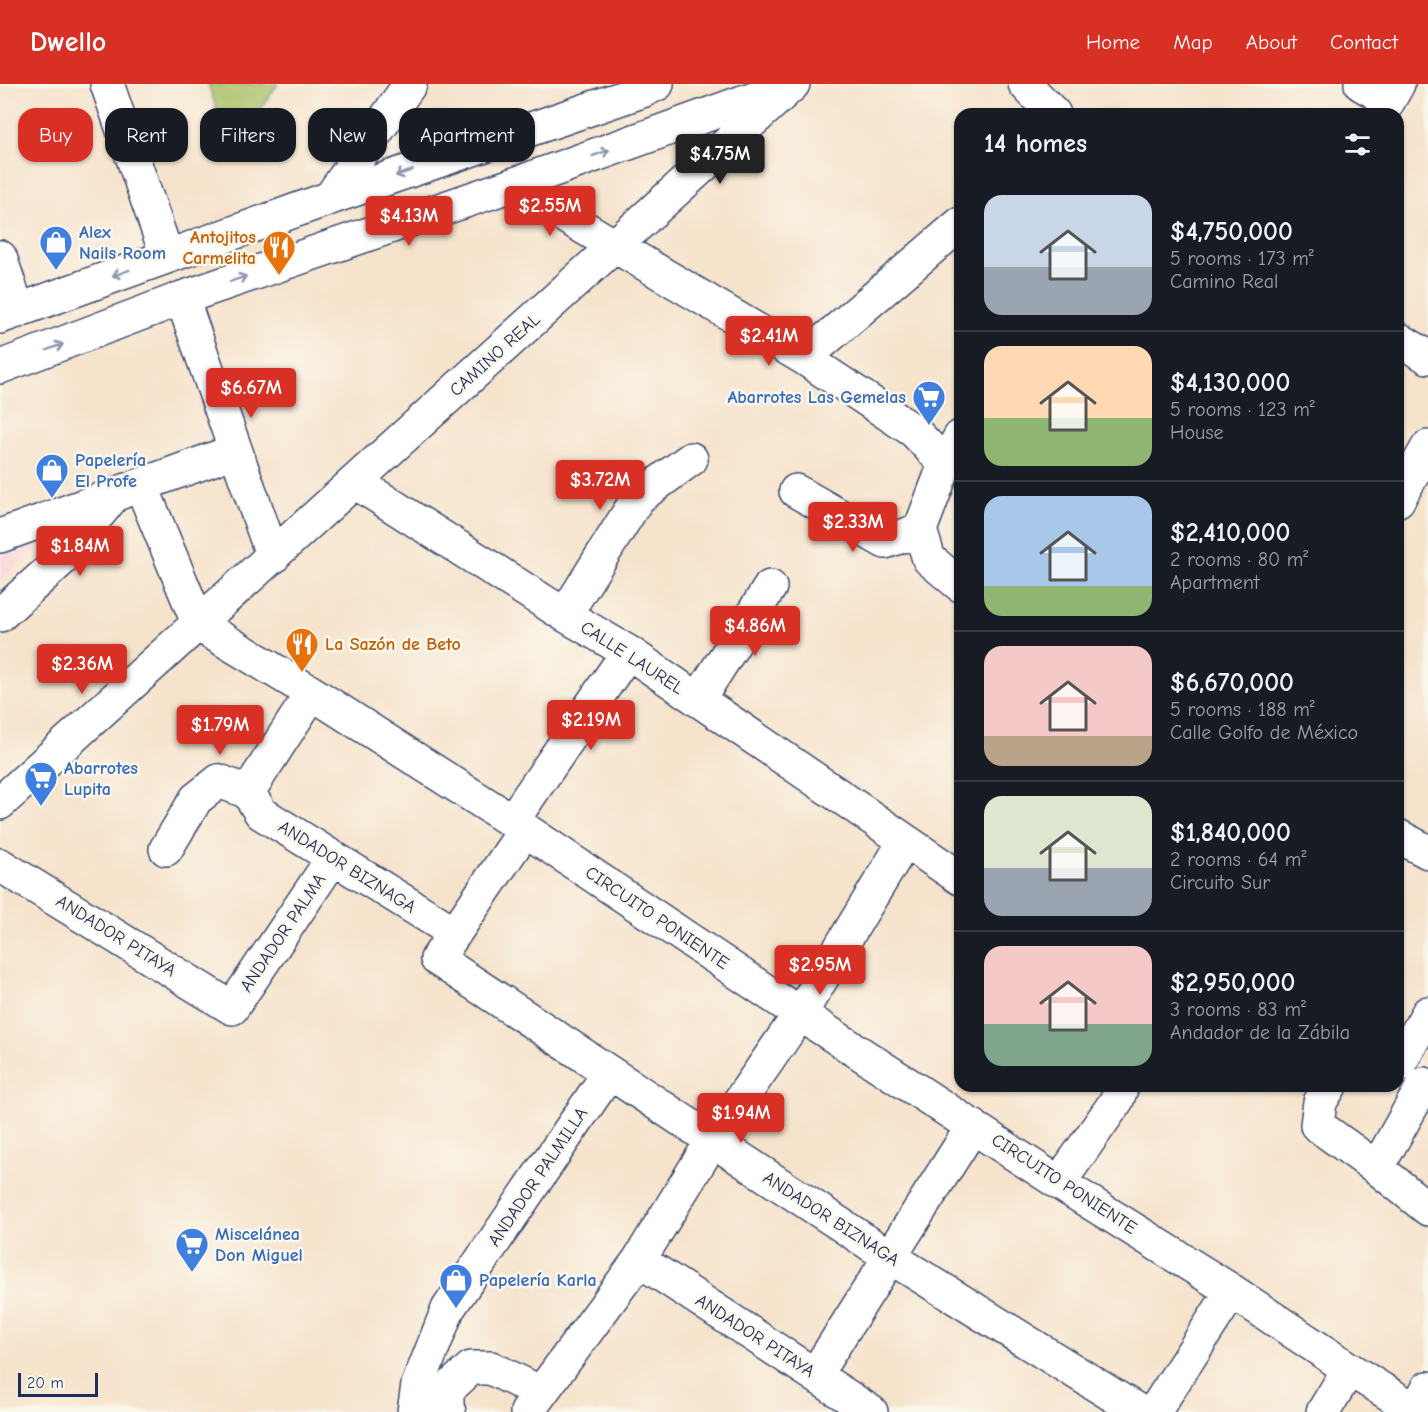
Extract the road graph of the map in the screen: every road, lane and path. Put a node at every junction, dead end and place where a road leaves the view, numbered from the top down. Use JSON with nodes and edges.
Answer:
{"nodes":[{"id":1,"x":107,"y":84,"type":"edge"},
{"id":2,"x":410,"y":84,"type":"edge"},
{"id":3,"x":657,"y":84,"type":"edge"},
{"id":4,"x":1025,"y":84,"type":"edge"},
{"id":5,"x":1361,"y":84,"type":"edge"},
{"id":6,"x":792,"y":85,"type":"edge"},
{"id":7,"x":1389,"y":99,"type":"edge"},
{"id":8,"x":1048,"y":108,"type":"edge"},
{"id":9,"x":512,"y":185,"type":"junction"},
{"id":10,"x":330,"y":198,"type":"junction"},
{"id":11,"x":954,"y":229,"type":"edge"},
{"id":12,"x":614,"y":246,"type":"junction"},
{"id":13,"x":167,"y":256,"type":"junction"},
{"id":14,"x":0,"y":257,"type":"edge"},
{"id":15,"x":182,"y":298,"type":"junction"},
{"id":16,"x":9,"y":314,"type":"edge"},
{"id":17,"x":1404,"y":343,"type":"edge"},
{"id":18,"x":1428,"y":357,"type":"edge"},
{"id":19,"x":804,"y":358,"type":"junction"},
{"id":20,"x":0,"y":367,"type":"edge"},
{"id":21,"x":1428,"y":447,"type":"edge"},
{"id":22,"x":953,"y":450,"type":"edge"},
{"id":23,"x":235,"y":451,"type":"junction"},
{"id":24,"x":691,"y":459,"type":"dead end"},
{"id":25,"x":354,"y":482,"type":"junction"},
{"id":26,"x":1404,"y":489,"type":"edge"},
{"id":27,"x":128,"y":490,"type":"junction"},
{"id":28,"x":796,"y":491,"type":"dead end"},
{"id":29,"x":920,"y":530,"type":"junction"},
{"id":30,"x":0,"y":536,"type":"edge"},
{"id":31,"x":273,"y":557,"type":"junction"},
{"id":32,"x":954,"y":580,"type":"edge"},
{"id":33,"x":770,"y":587,"type":"dead end"},
{"id":34,"x":0,"y":615,"type":"edge"},
{"id":35,"x":565,"y":615,"type":"junction"},
{"id":36,"x":199,"y":625,"type":"junction"},
{"id":37,"x":628,"y":652,"type":"junction"},
{"id":38,"x":312,"y":693,"type":"junction"},
{"id":39,"x":698,"y":700,"type":"junction"},
{"id":40,"x":248,"y":792,"type":"junction"},
{"id":41,"x":0,"y":803,"type":"edge"},
{"id":42,"x":518,"y":826,"type":"junction"},
{"id":43,"x":1404,"y":839,"type":"edge"},
{"id":44,"x":905,"y":841,"type":"junction"},
{"id":45,"x":166,"y":849,"type":"dead end"},
{"id":46,"x":1428,"y":852,"type":"edge"},
{"id":47,"x":333,"y":858,"type":"junction"},
{"id":48,"x":0,"y":865,"type":"edge"},
{"id":49,"x":954,"y":874,"type":"edge"},
{"id":50,"x":455,"y":933,"type":"junction"},
{"id":51,"x":232,"y":1008,"type":"joint"},
{"id":52,"x":1428,"y":1013,"type":"edge"},
{"id":53,"x":800,"y":1014,"type":"junction"},
{"id":54,"x":609,"y":1073,"type":"junction"},
{"id":55,"x":1412,"y":1078,"type":"edge"},
{"id":56,"x":1120,"y":1092,"type":"edge"},
{"id":57,"x":1326,"y":1092,"type":"edge"},
{"id":58,"x":973,"y":1126,"type":"junction"},
{"id":59,"x":712,"y":1141,"type":"junction"},
{"id":60,"x":1377,"y":1168,"type":"junction"},
{"id":61,"x":1059,"y":1183,"type":"junction"},
{"id":62,"x":1425,"y":1199,"type":"edge"},
{"id":63,"x":890,"y":1257,"type":"junction"},
{"id":64,"x":639,"y":1260,"type":"junction"},
{"id":65,"x":1232,"y":1290,"type":"junction"},
{"id":66,"x":1349,"y":1369,"type":"junction"},
{"id":67,"x":815,"y":1375,"type":"junction"},
{"id":68,"x":534,"y":1402,"type":"edge"},
{"id":69,"x":838,"y":1403,"type":"edge"},
{"id":70,"x":1418,"y":1405,"type":"edge"},
{"id":71,"x":414,"y":1412,"type":"edge"},
{"id":72,"x":449,"y":1412,"type":"edge"},
{"id":73,"x":871,"y":1412,"type":"edge"},
{"id":74,"x":1140,"y":1412,"type":"edge"},
{"id":75,"x":1154,"y":1412,"type":"edge"},
{"id":76,"x":1323,"y":1412,"type":"edge"}],
"edges":[{"from":1,"to":13,"type":"street"},
{"from":2,"to":10,"type":"street"},
{"from":3,"to":10,"type":"street","one_way":true},
{"from":4,"to":8,"type":"street"},
{"from":5,"to":7,"type":"street"},
{"from":9,"to":6,"type":"street","one_way":true},
{"from":6,"to":12,"type":"street","name":"CAMINO REAL"},
{"from":9,"to":12,"type":"street"},
{"from":15,"to":9,"type":"street","one_way":true},
{"from":10,"to":13,"type":"street"},
{"from":11,"to":19,"type":"street"},
{"from":12,"to":19,"type":"street"},
{"from":12,"to":25,"type":"street","name":"CAMINO REAL"},
{"from":13,"to":16,"type":"street","one_way":true},
{"from":14,"to":16,"type":"street"},
{"from":20,"to":15,"type":"street","one_way":true},
{"from":15,"to":23,"type":"street"},
{"from":17,"to":18,"type":"street"},
{"from":19,"to":22,"type":"street"},
{"from":21,"to":26,"type":"street"},
{"from":22,"to":29,"type":"street"},
{"from":23,"to":27,"type":"street"},
{"from":23,"to":31,"type":"street"},
{"from":24,"to":35,"type":"street"},
{"from":25,"to":31,"type":"street","name":"CAMINO REAL"},
{"from":25,"to":35,"type":"street","name":"CALLE LAUREL"},
{"from":27,"to":30,"type":"street"},
{"from":27,"to":34,"type":"street"},
{"from":27,"to":36,"type":"street"},
{"from":28,"to":29,"type":"street"},
{"from":29,"to":32,"type":"street"},
{"from":31,"to":36,"type":"street","name":"CAMINO REAL"},
{"from":33,"to":39,"type":"street"},
{"from":35,"to":37,"type":"street","name":"CALLE LAUREL"},
{"from":36,"to":38,"type":"street","name":"CIRCUITO PONIENTE"},
{"from":36,"to":41,"type":"street","name":"CAMINO REAL"},
{"from":37,"to":39,"type":"street","name":"CALLE LAUREL"},
{"from":37,"to":42,"type":"street"},
{"from":38,"to":40,"type":"street"},
{"from":38,"to":42,"type":"street","name":"CIRCUITO PONIENTE"},
{"from":39,"to":44,"type":"street","name":"CALLE LAUREL"},
{"from":40,"to":45,"type":"street"},
{"from":40,"to":47,"type":"street","name":"ANDADOR BIZNAGA"},
{"from":42,"to":50,"type":"street"},
{"from":42,"to":53,"type":"street","name":"CIRCUITO PONIENTE"},
{"from":43,"to":46,"type":"street"},
{"from":44,"to":49,"type":"street","name":"CALLE LAUREL"},
{"from":44,"to":53,"type":"street"},
{"from":47,"to":50,"type":"street","name":"ANDADOR BIZNAGA"},
{"from":47,"to":51,"type":"street","name":"ANDADOR PALMA"},
{"from":48,"to":51,"type":"street","name":"ANDADOR PITAYA"},
{"from":50,"to":54,"type":"street","name":"ANDADOR BIZNAGA"},
{"from":52,"to":55,"type":"street"},
{"from":53,"to":58,"type":"street","name":"CIRCUITO PONIENTE"},
{"from":53,"to":59,"type":"street"},
{"from":54,"to":59,"type":"street","name":"ANDADOR BIZNAGA"},
{"from":54,"to":71,"type":"street","name":"ANDADOR PALMILLA"},
{"from":55,"to":60,"type":"street"},
{"from":56,"to":61,"type":"street"},
{"from":57,"to":60,"type":"street"},
{"from":58,"to":61,"type":"street","name":"CIRCUITO PONIENTE"},
{"from":58,"to":63,"type":"street"},
{"from":59,"to":63,"type":"street","name":"ANDADOR BIZNAGA"},
{"from":59,"to":64,"type":"street"},
{"from":60,"to":62,"type":"street"},
{"from":61,"to":65,"type":"street","name":"CIRCUITO PONIENTE"},
{"from":63,"to":67,"type":"street"},
{"from":63,"to":74,"type":"street","name":"ANDADOR BIZNAGA"},
{"from":64,"to":67,"type":"street","name":"ANDADOR PITAYA"},
{"from":64,"to":68,"type":"street"},
{"from":65,"to":66,"type":"street","name":"CIRCUITO PONIENTE"},
{"from":65,"to":75,"type":"street"},
{"from":66,"to":70,"type":"street","name":"CIRCUITO PONIENTE"},
{"from":66,"to":76,"type":"street"},
{"from":67,"to":69,"type":"street","name":"ANDADOR PITAYA"},
{"from":68,"to":72,"type":"street"},
{"from":69,"to":73,"type":"street","name":"ANDADOR PITAYA"}]}
